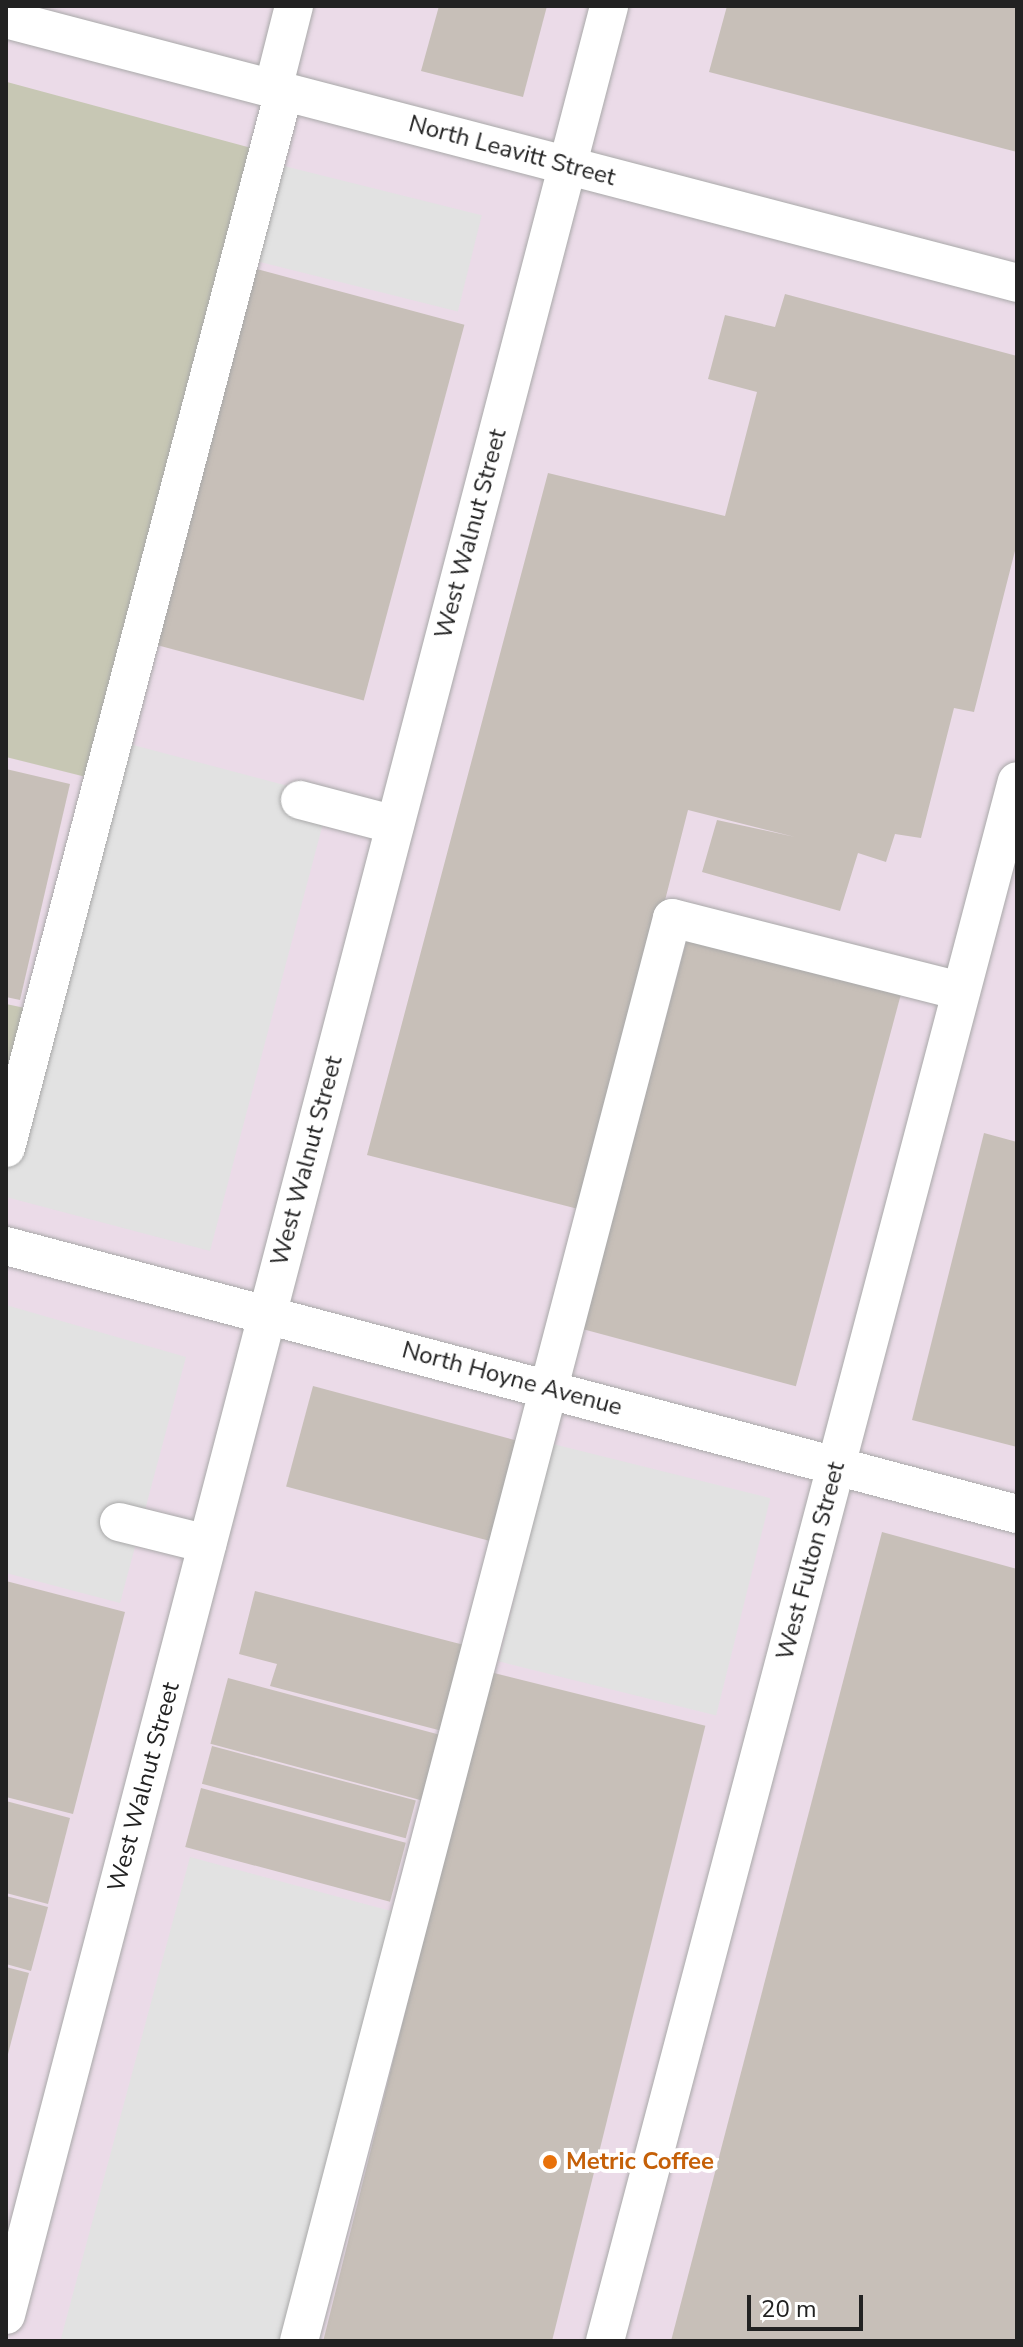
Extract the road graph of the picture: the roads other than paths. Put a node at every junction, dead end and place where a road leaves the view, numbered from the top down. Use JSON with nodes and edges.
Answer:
{"nodes":[{"id":1,"x":294,"y":6,"type":"edge"},
{"id":2,"x":609,"y":6,"type":"edge"},
{"id":3,"x":6,"y":19,"type":"edge"},
{"id":4,"x":278,"y":90,"type":"junction"},
{"id":5,"x":567,"y":165,"type":"junction"},
{"id":6,"x":1017,"y":283,"type":"edge"},
{"id":7,"x":1017,"y":781,"type":"edge"},
{"id":8,"x":300,"y":800,"type":"dead end"},
{"id":9,"x":395,"y":825,"type":"junction"},
{"id":10,"x":961,"y":991,"type":"junction"},
{"id":11,"x":6,"y":1148,"type":"edge"},
{"id":12,"x":6,"y":1246,"type":"edge"},
{"id":13,"x":267,"y":1315,"type":"junction"},
{"id":14,"x":547,"y":1389,"type":"junction"},
{"id":15,"x":836,"y":1466,"type":"junction"},
{"id":16,"x":1017,"y":1514,"type":"edge"},
{"id":17,"x":119,"y":1522,"type":"dead end"},
{"id":18,"x":207,"y":1544,"type":"junction"},
{"id":19,"x":21,"y":2199,"type":"edge"},
{"id":20,"x":6,"y":2315,"type":"edge"},
{"id":21,"x":299,"y":2341,"type":"edge"},
{"id":22,"x":605,"y":2341,"type":"edge"}],
"edges":[{"from":1,"to":4,"type":"street"},
{"from":2,"to":5,"type":"street","name":"West Walnut Street"},
{"from":3,"to":4,"type":"street","name":"North Leavitt Street"},
{"from":4,"to":5,"type":"street","name":"North Leavitt Street"},
{"from":4,"to":11,"type":"street"},
{"from":5,"to":6,"type":"street","name":"North Leavitt Street"},
{"from":5,"to":9,"type":"street","name":"West Walnut Street"},
{"from":7,"to":10,"type":"street","name":"West Fulton Street"},
{"from":8,"to":9,"type":"street"},
{"from":9,"to":13,"type":"street","name":"West Walnut Street"},
{"from":10,"to":14,"type":"street"},
{"from":10,"to":15,"type":"street","name":"West Fulton Street"},
{"from":12,"to":13,"type":"street","name":"North Hoyne Avenue"},
{"from":13,"to":14,"type":"street","name":"North Hoyne Avenue"},
{"from":13,"to":18,"type":"street","name":"West Walnut Street"},
{"from":14,"to":15,"type":"street","name":"North Hoyne Avenue"},
{"from":14,"to":21,"type":"street"},
{"from":15,"to":16,"type":"street","name":"North Hoyne Avenue"},
{"from":15,"to":22,"type":"street","name":"West Fulton Street"},
{"from":17,"to":18,"type":"street"},
{"from":18,"to":19,"type":"street","name":"West Walnut Street"},
{"from":19,"to":20,"type":"street","name":"West Walnut Street"}]}
